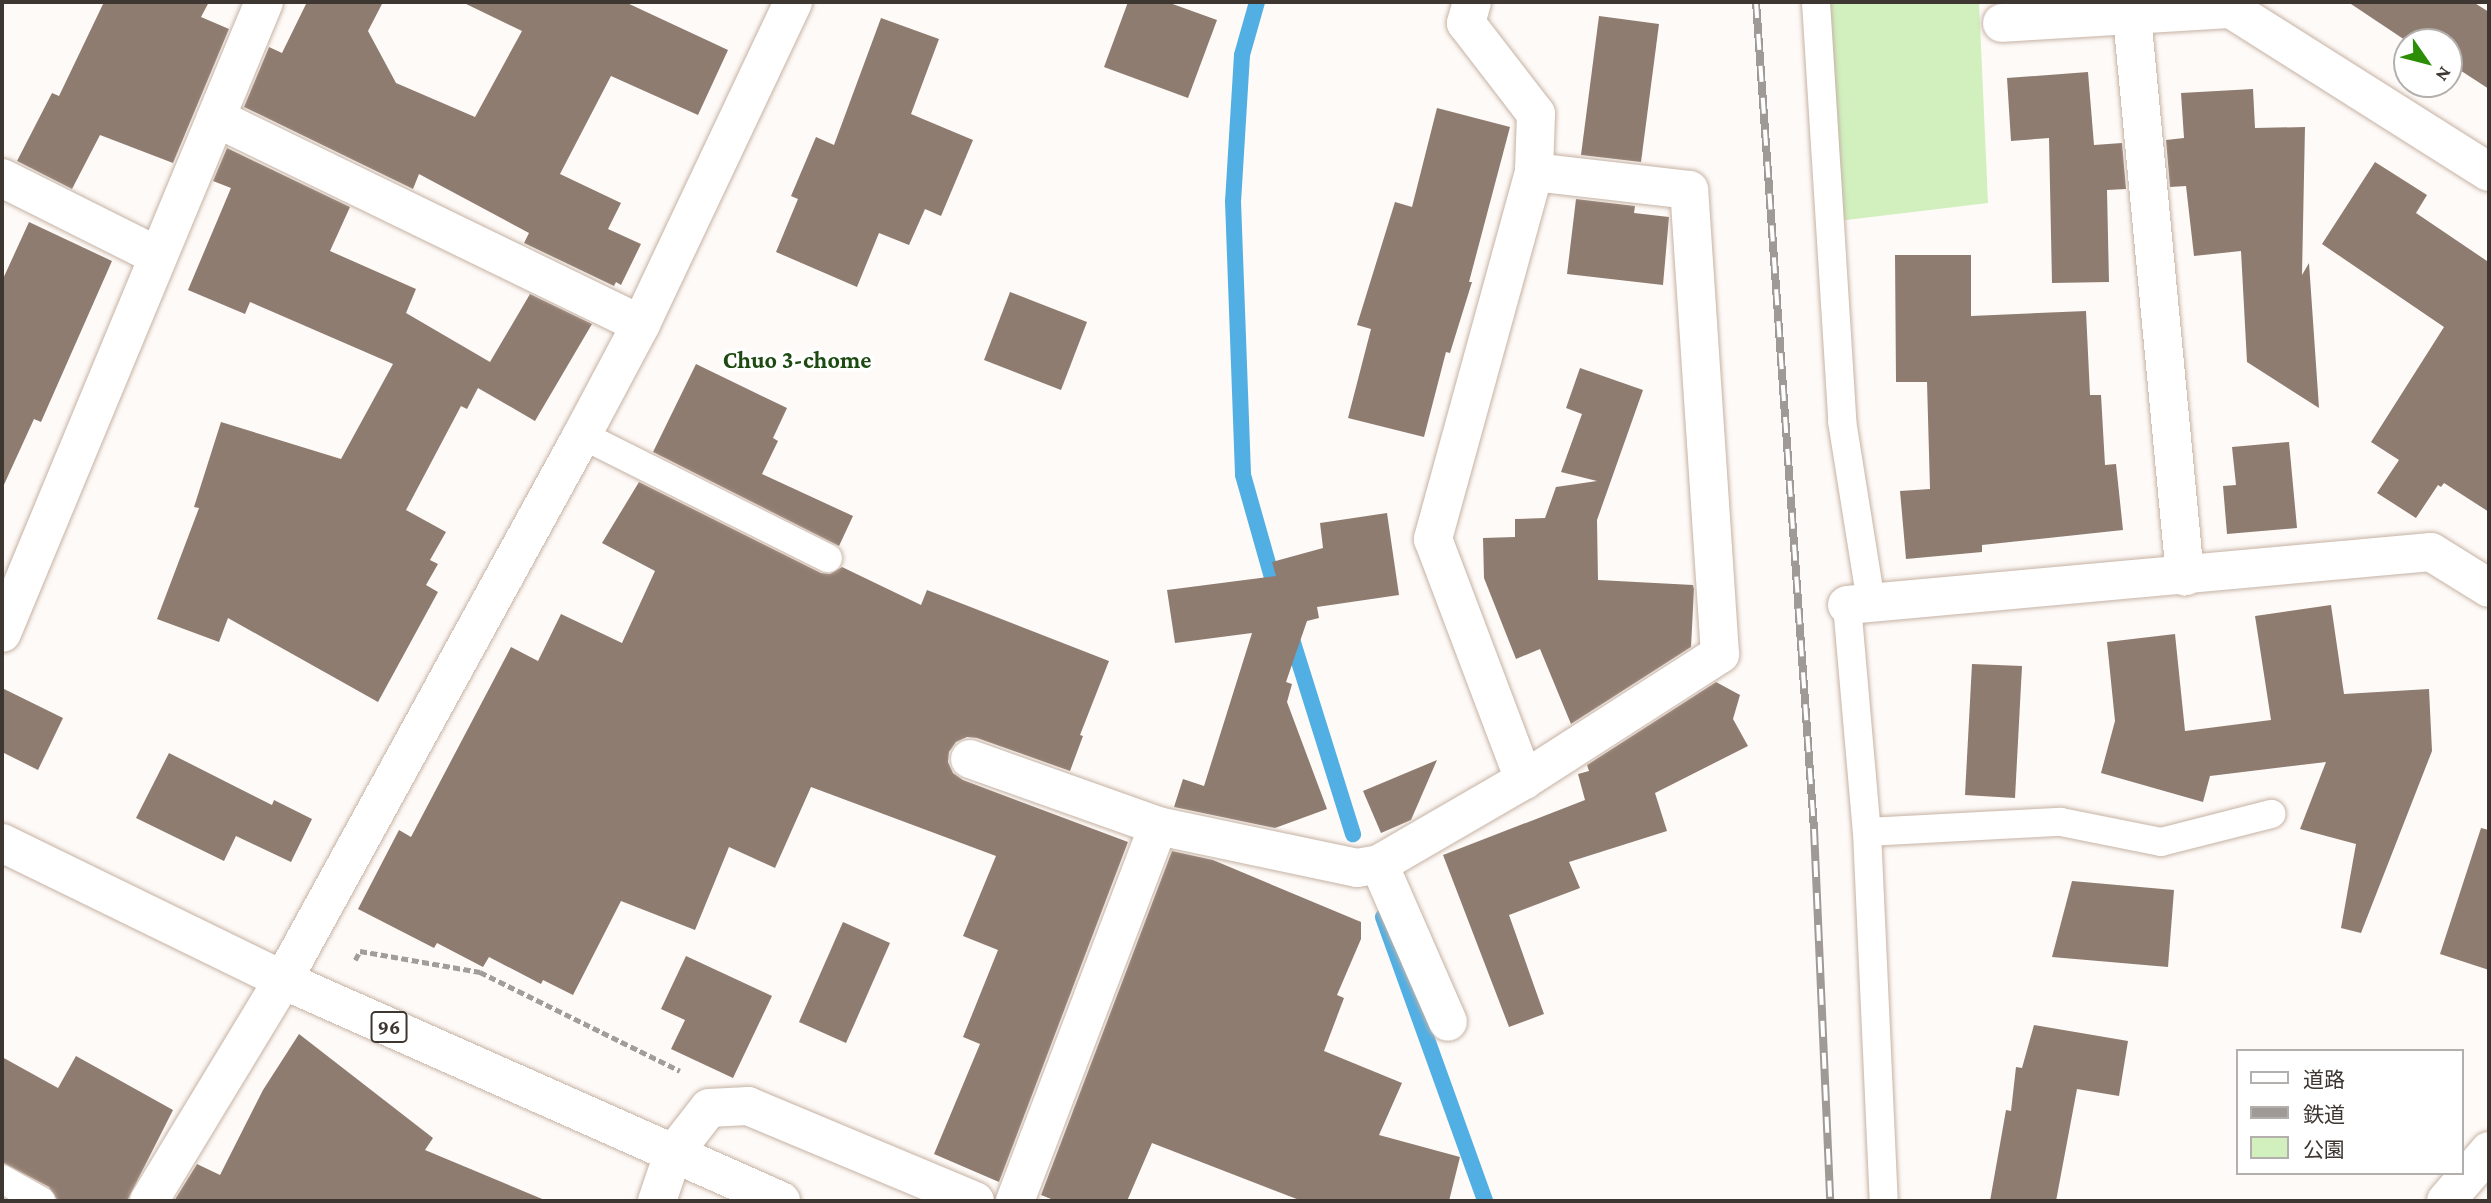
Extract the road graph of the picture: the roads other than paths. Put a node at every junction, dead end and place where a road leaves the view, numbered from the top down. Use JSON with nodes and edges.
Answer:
{"nodes":[{"id":1,"x":264,"y":2,"type":"edge"},
{"id":2,"x":793,"y":2,"type":"edge"},
{"id":3,"x":1472,"y":2,"type":"edge"},
{"id":4,"x":1816,"y":2,"type":"edge"},
{"id":5,"x":2132,"y":16,"type":"junction"},
{"id":6,"x":2002,"y":23,"type":"dead end"},
{"id":7,"x":216,"y":118,"type":"junction"},
{"id":8,"x":1534,"y":172,"type":"junction"},
{"id":9,"x":2489,"y":172,"type":"edge"},
{"id":10,"x":2,"y":178,"type":"edge"},
{"id":11,"x":158,"y":256,"type":"junction"},
{"id":12,"x":641,"y":324,"type":"junction"},
{"id":13,"x":582,"y":435,"type":"junction"},
{"id":14,"x":828,"y":558,"type":"dead end"},
{"id":15,"x":2185,"y":576,"type":"junction"},
{"id":16,"x":2489,"y":588,"type":"edge"},
{"id":17,"x":1859,"y":603,"type":"junction"},
{"id":18,"x":2,"y":632,"type":"edge"},
{"id":19,"x":970,"y":760,"type":"dead end"},
{"id":20,"x":1524,"y":780,"type":"junction"},
{"id":21,"x":2272,"y":814,"type":"dead end"},
{"id":22,"x":1158,"y":826,"type":"junction"},
{"id":23,"x":1867,"y":832,"type":"junction"},
{"id":24,"x":2,"y":843,"type":"edge"},
{"id":25,"x":1379,"y":864,"type":"junction"},
{"id":26,"x":283,"y":980,"type":"junction"},
{"id":27,"x":1448,"y":1022,"type":"dead end"},
{"id":28,"x":2489,"y":1151,"type":"edge"},
{"id":29,"x":673,"y":1154,"type":"junction"},
{"id":30,"x":2,"y":1179,"type":"edge"},
{"id":31,"x":41,"y":1201,"type":"edge"},
{"id":32,"x":149,"y":1201,"type":"edge"},
{"id":33,"x":657,"y":1201,"type":"edge"},
{"id":34,"x":781,"y":1201,"type":"edge"},
{"id":35,"x":975,"y":1201,"type":"edge"},
{"id":36,"x":1015,"y":1201,"type":"edge"},
{"id":37,"x":1884,"y":1201,"type":"edge"},
{"id":38,"x":2446,"y":1201,"type":"edge"}],
"edges":[{"from":1,"to":7,"type":"street"},
{"from":2,"to":12,"type":"street"},
{"from":3,"to":8,"type":"street"},
{"from":4,"to":17,"type":"lane"},
{"from":5,"to":6,"type":"street"},
{"from":5,"to":9,"type":"street"},
{"from":5,"to":15,"type":"street"},
{"from":7,"to":11,"type":"street"},
{"from":7,"to":12,"type":"street"},
{"from":8,"to":20,"type":"street"},
{"from":8,"to":20,"type":"street"},
{"from":10,"to":11,"type":"street"},
{"from":11,"to":18,"type":"street"},
{"from":12,"to":13,"type":"street"},
{"from":13,"to":14,"type":"lane"},
{"from":13,"to":26,"type":"street"},
{"from":15,"to":16,"type":"street"},
{"from":15,"to":17,"type":"street"},
{"from":17,"to":23,"type":"lane"},
{"from":19,"to":22,"type":"street"},
{"from":20,"to":25,"type":"street"},
{"from":21,"to":23,"type":"lane"},
{"from":22,"to":25,"type":"street"},
{"from":22,"to":36,"type":"street"},
{"from":23,"to":37,"type":"lane"},
{"from":24,"to":26,"type":"street","number":"96"},
{"from":25,"to":27,"type":"street"},
{"from":26,"to":29,"type":"street","number":"96"},
{"from":26,"to":32,"type":"street"},
{"from":28,"to":38,"type":"street"},
{"from":29,"to":33,"type":"street"},
{"from":29,"to":34,"type":"street","number":"96"},
{"from":29,"to":35,"type":"street"},
{"from":30,"to":31,"type":"lane"}]}
